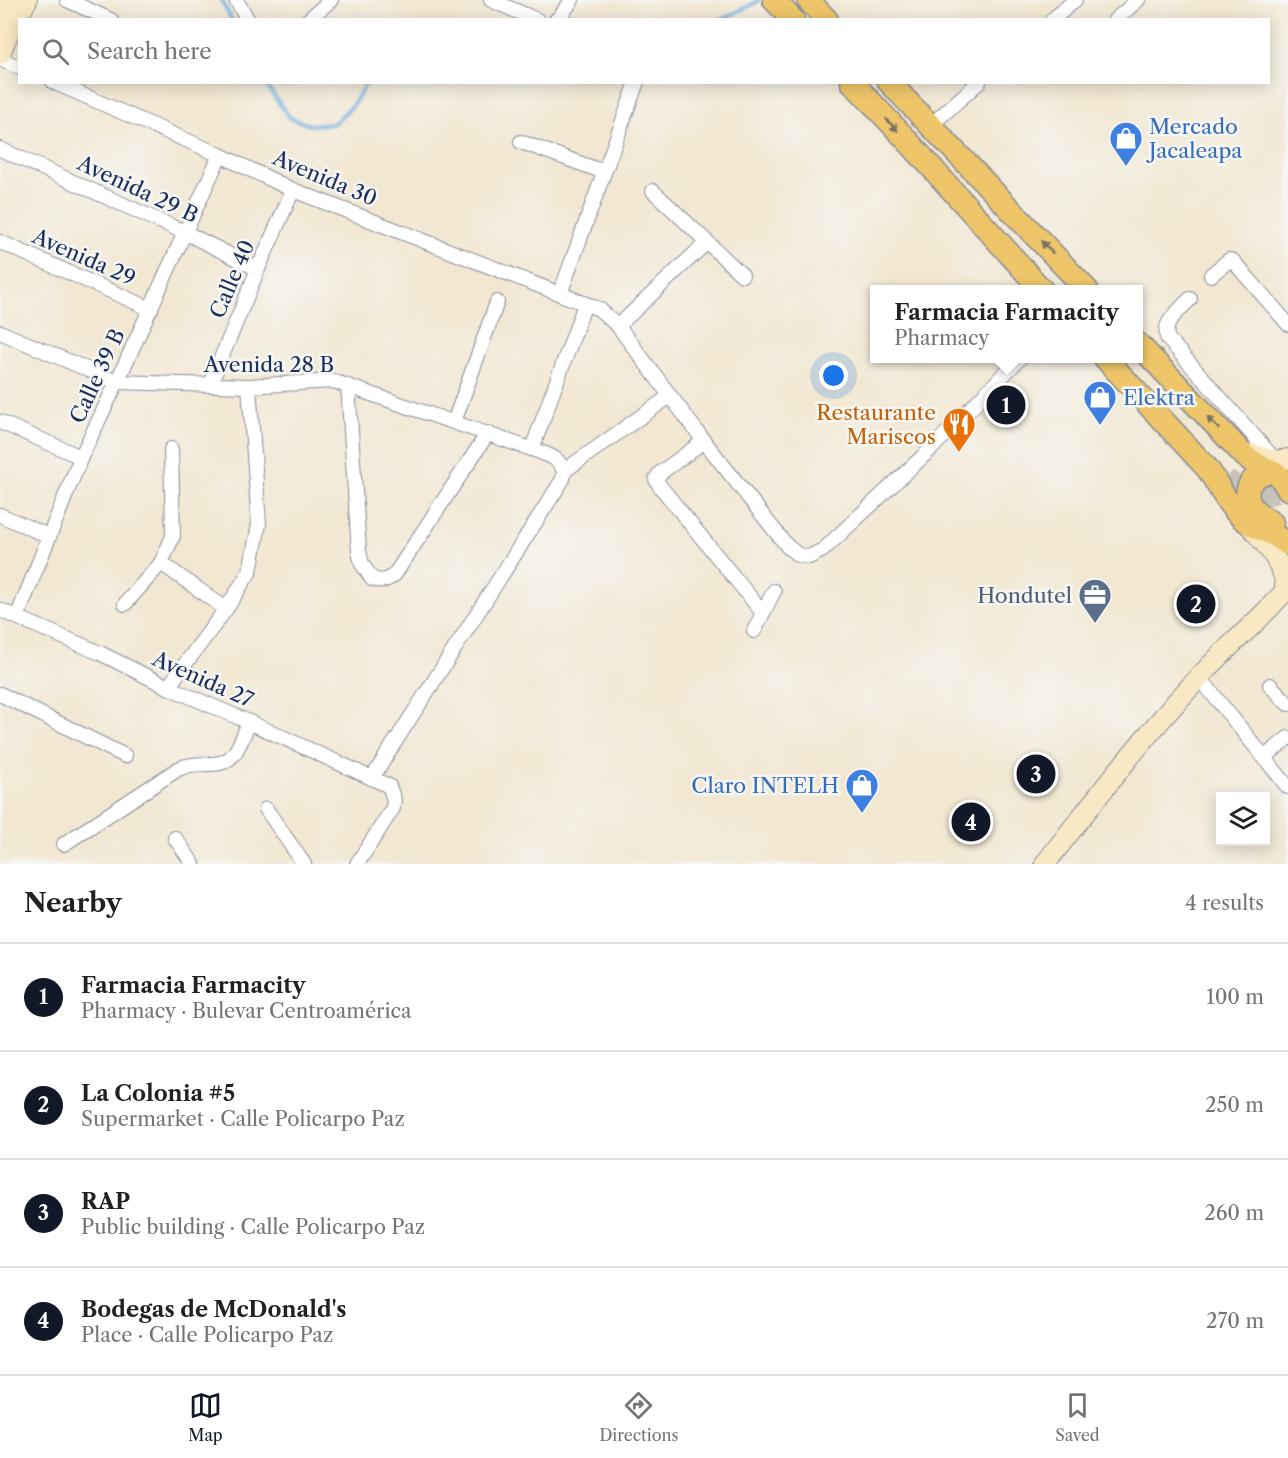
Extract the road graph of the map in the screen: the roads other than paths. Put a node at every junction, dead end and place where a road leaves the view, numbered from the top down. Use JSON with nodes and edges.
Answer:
{"nodes":[{"id":1,"x":10,"y":0,"type":"edge"},
{"id":2,"x":27,"y":0,"type":"edge"},
{"id":3,"x":67,"y":0,"type":"edge"},
{"id":4,"x":236,"y":0,"type":"edge"},
{"id":5,"x":331,"y":0,"type":"edge"},
{"id":6,"x":491,"y":0,"type":"edge"},
{"id":7,"x":572,"y":0,"type":"edge"},
{"id":8,"x":808,"y":0,"type":"edge"},
{"id":9,"x":1075,"y":0,"type":"edge"},
{"id":10,"x":1137,"y":0,"type":"edge"},
{"id":11,"x":0,"y":16,"type":"edge"},
{"id":12,"x":107,"y":18,"type":"edge"},
{"id":13,"x":246,"y":18,"type":"edge"},
{"id":14,"x":310,"y":18,"type":"edge"},
{"id":15,"x":532,"y":18,"type":"edge"},
{"id":16,"x":559,"y":18,"type":"edge"},
{"id":17,"x":825,"y":18,"type":"edge"},
{"id":18,"x":1056,"y":18,"type":"edge"},
{"id":19,"x":1117,"y":18,"type":"edge"},
{"id":20,"x":0,"y":54,"type":"edge"},
{"id":21,"x":0,"y":59,"type":"edge"},
{"id":22,"x":18,"y":67,"type":"edge"},
{"id":23,"x":58,"y":84,"type":"edge"},
{"id":24,"x":636,"y":84,"type":"edge"},
{"id":25,"x":854,"y":84,"type":"edge"},
{"id":26,"x":891,"y":84,"type":"edge"},
{"id":27,"x":977,"y":84,"type":"edge"},
{"id":28,"x":931,"y":125,"type":"junction"},
{"id":29,"x":521,"y":142,"type":"dead end"},
{"id":30,"x":0,"y":149,"type":"edge"},
{"id":31,"x":220,"y":155,"type":"junction"},
{"id":32,"x":604,"y":172,"type":"junction"},
{"id":33,"x":293,"y":190,"type":"junction"},
{"id":34,"x":653,"y":190,"type":"dead end"},
{"id":35,"x":186,"y":234,"type":"junction"},
{"id":36,"x":0,"y":242,"type":"edge"},
{"id":37,"x":707,"y":242,"type":"junction"},
{"id":38,"x":258,"y":269,"type":"junction"},
{"id":39,"x":742,"y":275,"type":"dead end"},
{"id":40,"x":1210,"y":275,"type":"dead end"},
{"id":41,"x":1039,"y":285,"type":"edge"},
{"id":42,"x":1082,"y":285,"type":"edge"},
{"id":43,"x":560,"y":294,"type":"junction"},
{"id":44,"x":1190,"y":299,"type":"dead end"},
{"id":45,"x":496,"y":302,"type":"dead end"},
{"id":46,"x":585,"y":304,"type":"junction"},
{"id":47,"x":151,"y":309,"type":"junction"},
{"id":48,"x":1288,"y":324,"type":"edge"},
{"id":49,"x":618,"y":326,"type":"junction"},
{"id":50,"x":0,"y":332,"type":"edge"},
{"id":51,"x":1143,"y":349,"type":"edge"},
{"id":52,"x":1015,"y":363,"type":"edge"},
{"id":53,"x":1109,"y":363,"type":"edge"},
{"id":54,"x":1118,"y":363,"type":"edge"},
{"id":55,"x":117,"y":382,"type":"junction"},
{"id":56,"x":210,"y":385,"type":"junction"},
{"id":57,"x":249,"y":386,"type":"junction"},
{"id":58,"x":348,"y":386,"type":"junction"},
{"id":59,"x":670,"y":396,"type":"junction"},
{"id":60,"x":0,"y":422,"type":"edge"},
{"id":61,"x":454,"y":422,"type":"junction"},
{"id":62,"x":488,"y":433,"type":"junction"},
{"id":63,"x":704,"y":441,"type":"junction"},
{"id":64,"x":171,"y":449,"type":"dead end"},
{"id":65,"x":532,"y":449,"type":"junction"},
{"id":66,"x":81,"y":457,"type":"junction"},
{"id":67,"x":1282,"y":470,"type":"edge"},
{"id":68,"x":564,"y":471,"type":"junction"},
{"id":69,"x":1226,"y":479,"type":"tunnel mouth"},
{"id":70,"x":0,"y":515,"type":"edge"},
{"id":71,"x":1247,"y":522,"type":"junction"},
{"id":72,"x":48,"y":536,"type":"junction"},
{"id":73,"x":1288,"y":536,"type":"edge"},
{"id":74,"x":1288,"y":544,"type":"edge"},
{"id":75,"x":161,"y":563,"type":"junction"},
{"id":76,"x":774,"y":591,"type":"dead end"},
{"id":77,"x":1288,"y":599,"type":"edge"},
{"id":78,"x":125,"y":604,"type":"dead end"},
{"id":79,"x":226,"y":609,"type":"junction"},
{"id":80,"x":0,"y":610,"type":"edge"},
{"id":81,"x":763,"y":613,"type":"junction"},
{"id":82,"x":1263,"y":614,"type":"junction"},
{"id":83,"x":17,"y":617,"type":"junction"},
{"id":84,"x":754,"y":631,"type":"dead end"},
{"id":85,"x":1199,"y":677,"type":"junction"},
{"id":86,"x":1270,"y":685,"type":"dead end"},
{"id":87,"x":168,"y":687,"type":"junction"},
{"id":88,"x":0,"y":694,"type":"edge"},
{"id":89,"x":1288,"y":704,"type":"edge"},
{"id":90,"x":249,"y":722,"type":"junction"},
{"id":91,"x":1288,"y":738,"type":"edge"},
{"id":92,"x":125,"y":756,"type":"dead end"},
{"id":93,"x":1264,"y":757,"type":"junction"},
{"id":94,"x":372,"y":778,"type":"junction"},
{"id":95,"x":1288,"y":787,"type":"edge"},
{"id":96,"x":266,"y":809,"type":"dead end"},
{"id":97,"x":175,"y":838,"type":"dead end"},
{"id":98,"x":64,"y":844,"type":"dead end"},
{"id":99,"x":193,"y":864,"type":"edge"},
{"id":100,"x":304,"y":864,"type":"edge"},
{"id":101,"x":357,"y":864,"type":"edge"},
{"id":102,"x":1045,"y":864,"type":"edge"}],
"edges":[{"from":1,"to":11,"type":"street"},
{"from":2,"to":20,"type":"street"},
{"from":3,"to":12,"type":"street"},
{"from":4,"to":13,"type":"street"},
{"from":5,"to":14,"type":"street"},
{"from":6,"to":15,"type":"street"},
{"from":7,"to":16,"type":"street"},
{"from":8,"to":17,"type":"main road"},
{"from":9,"to":18,"type":"street"},
{"from":10,"to":19,"type":"street"},
{"from":21,"to":22,"type":"street"},
{"from":23,"to":31,"type":"street","name":"Avenida 30"},
{"from":24,"to":32,"type":"street"},
{"from":25,"to":41,"type":"main road","one_way":true},
{"from":26,"to":28,"type":"main road"},
{"from":27,"to":28,"type":"street"},
{"from":42,"to":28,"type":"main road","one_way":true},
{"from":29,"to":32,"type":"street"},
{"from":30,"to":35,"type":"street","name":"Avenida 29 B"},
{"from":31,"to":33,"type":"street","name":"Avenida 30"},
{"from":31,"to":35,"type":"street","name":"Calle 39 B"},
{"from":32,"to":43,"type":"street"},
{"from":33,"to":38,"type":"street","name":"Calle 40"},
{"from":33,"to":43,"type":"street","name":"Avenida 30"},
{"from":34,"to":37,"type":"street"},
{"from":35,"to":38,"type":"street","name":"Avenida 29 B"},
{"from":35,"to":47,"type":"street","name":"Calle 39 B"},
{"from":36,"to":47,"type":"street","name":"Avenida 29"},
{"from":37,"to":39,"type":"street"},
{"from":37,"to":49,"type":"street"},
{"from":38,"to":56,"type":"street","name":"Calle 40"},
{"from":40,"to":48,"type":"street"},
{"from":43,"to":46,"type":"street","name":"Avenida 30"},
{"from":44,"to":67,"type":"street"},
{"from":45,"to":61,"type":"street"},
{"from":46,"to":49,"type":"street","name":"Avenida 30"},
{"from":46,"to":65,"type":"street"},
{"from":47,"to":55,"type":"street","name":"Calle 39 B"},
{"from":49,"to":59,"type":"street","name":"Avenida 30"},
{"from":50,"to":55,"type":"street","name":"Avenida 28 B"},
{"from":67,"to":51,"type":"main road","one_way":true},
{"from":52,"to":63,"type":"street","name":"Avenida 30"},
{"from":53,"to":71,"type":"main road"},
{"from":54,"to":69,"type":"main road"},
{"from":55,"to":56,"type":"street","name":"Avenida 28 B"},
{"from":55,"to":66,"type":"street","name":"Calle 39 B"},
{"from":56,"to":57,"type":"street","name":"Avenida 28 B"},
{"from":57,"to":58,"type":"street","name":"Avenida 28 B"},
{"from":57,"to":79,"type":"street"},
{"from":58,"to":61,"type":"street","name":"Avenida 28 B"},
{"from":58,"to":62,"type":"street"},
{"from":59,"to":63,"type":"street","name":"Avenida 30"},
{"from":59,"to":68,"type":"street"},
{"from":60,"to":66,"type":"street"},
{"from":61,"to":62,"type":"street","name":"Avenida 28 B"},
{"from":62,"to":65,"type":"street","name":"Avenida 28 B"},
{"from":63,"to":81,"type":"street"},
{"from":64,"to":75,"type":"street"},
{"from":65,"to":68,"type":"street","name":"Avenida 28 B"},
{"from":66,"to":72,"type":"street","name":"Calle 39 B"},
{"from":67,"to":73,"type":"main road"},
{"from":68,"to":94,"type":"street"},
{"from":70,"to":72,"type":"street"},
{"from":71,"to":74,"type":"main road"},
{"from":71,"to":82,"type":"street"},
{"from":72,"to":83,"type":"street","name":"Calle 39 B"},
{"from":75,"to":78,"type":"street"},
{"from":75,"to":79,"type":"street"},
{"from":76,"to":81,"type":"street"},
{"from":77,"to":82,"type":"street"},
{"from":79,"to":87,"type":"street"},
{"from":80,"to":83,"type":"street","name":"Avenida 27"},
{"from":81,"to":84,"type":"street"},
{"from":82,"to":85,"type":"street"},
{"from":83,"to":87,"type":"street","name":"Avenida 27"},
{"from":85,"to":93,"type":"street"},
{"from":85,"to":102,"type":"street"},
{"from":86,"to":89,"type":"street"},
{"from":87,"to":90,"type":"street","name":"Avenida 27"},
{"from":88,"to":92,"type":"street"},
{"from":90,"to":94,"type":"street","name":"Avenida 27"},
{"from":90,"to":98,"type":"street"},
{"from":91,"to":93,"type":"street"},
{"from":93,"to":95,"type":"street"},
{"from":94,"to":101,"type":"street","name":"Avenida 27"},
{"from":96,"to":100,"type":"street"},
{"from":97,"to":99,"type":"street"}]}
